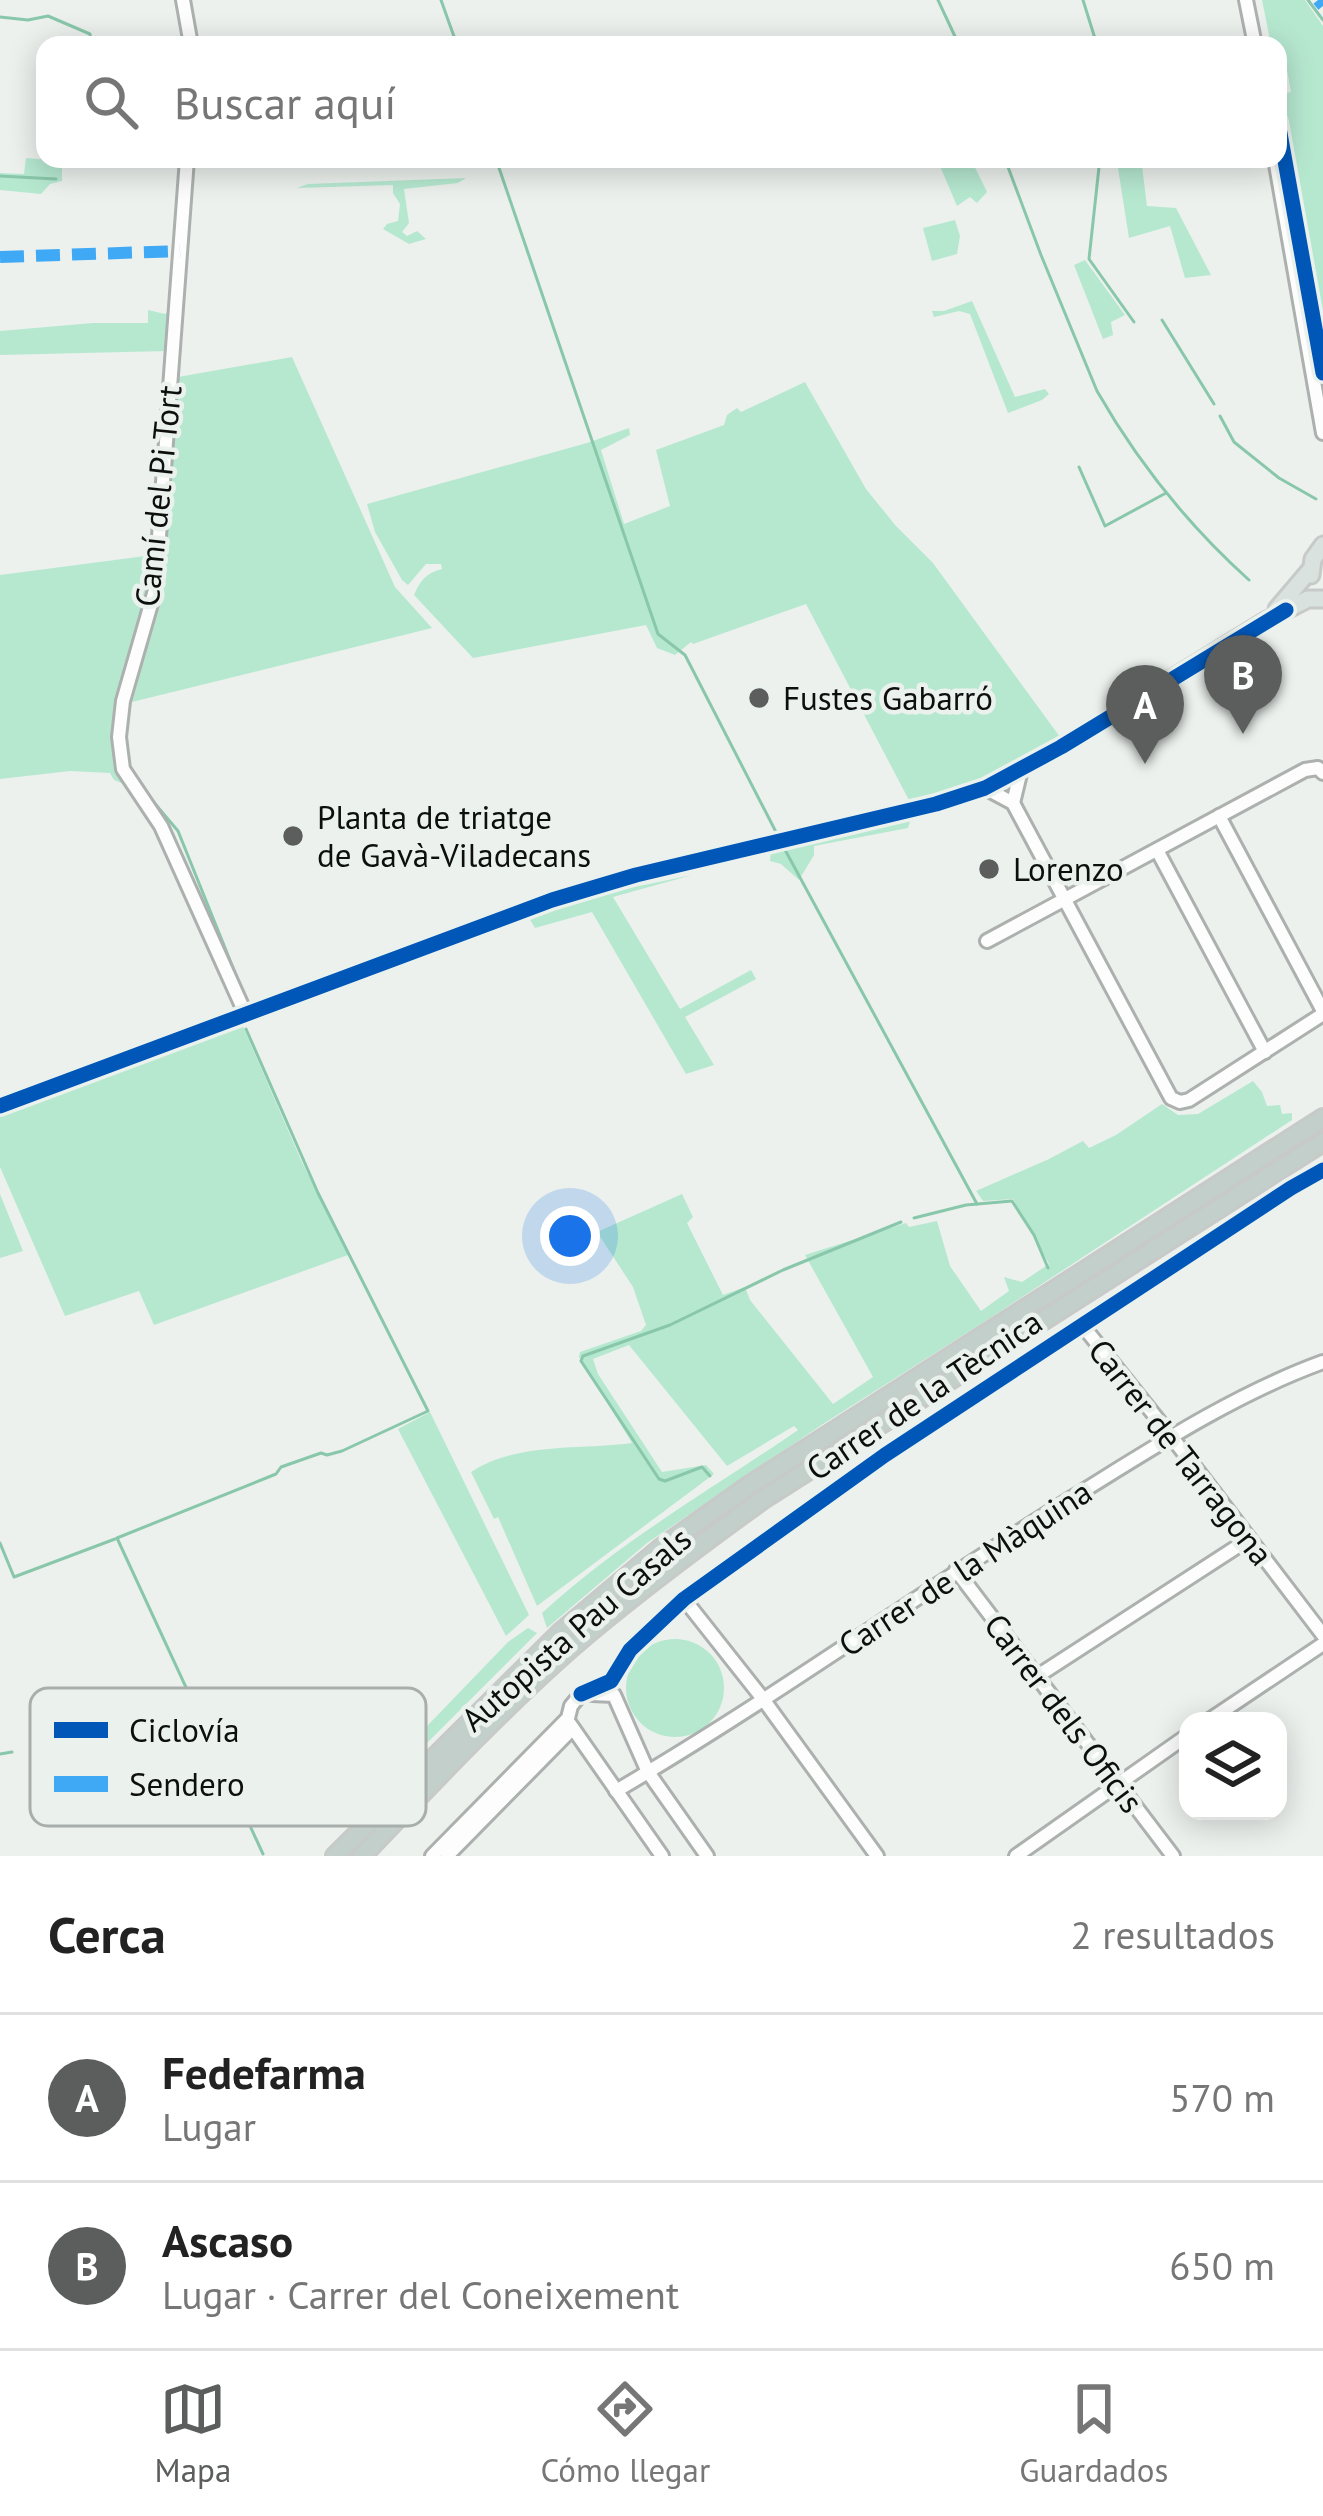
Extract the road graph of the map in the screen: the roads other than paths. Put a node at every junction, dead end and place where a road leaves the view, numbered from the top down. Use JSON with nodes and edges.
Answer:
{"nodes":[{"id":1,"x":183,"y":0,"type":"edge"},
{"id":2,"x":1246,"y":0,"type":"edge"},
{"id":3,"x":189,"y":36,"type":"edge"},
{"id":4,"x":1253,"y":36,"type":"edge"},
{"id":5,"x":187,"y":168,"type":"edge"},
{"id":6,"x":1277,"y":168,"type":"edge"},
{"id":7,"x":1323,"y":433,"type":"edge"},
{"id":8,"x":1323,"y":545,"type":"edge"},
{"id":9,"x":1311,"y":569,"type":"junction"},
{"id":10,"x":1323,"y":599,"type":"edge"},
{"id":11,"x":1267,"y":620,"type":"junction"},
{"id":12,"x":1021,"y":770,"type":"junction"},
{"id":13,"x":1320,"y":771,"type":"edge"},
{"id":14,"x":985,"y":788,"type":"junction"},
{"id":15,"x":1013,"y":803,"type":"junction"},
{"id":16,"x":1219,"y":817,"type":"junction"},
{"id":17,"x":1157,"y":850,"type":"junction"},
{"id":18,"x":1064,"y":900,"type":"junction"},
{"id":19,"x":987,"y":941,"type":"dead end"},
{"id":20,"x":1323,"y":1013,"type":"edge"},
{"id":21,"x":246,"y":1016,"type":"junction"},
{"id":22,"x":1265,"y":1052,"type":"junction"},
{"id":23,"x":0,"y":1106,"type":"edge"},
{"id":24,"x":1323,"y":1118,"type":"edge"},
{"id":25,"x":1323,"y":1142,"type":"edge"},
{"id":26,"x":1323,"y":1170,"type":"edge"},
{"id":27,"x":1083,"y":1326,"type":"junction"},
{"id":28,"x":1323,"y":1362,"type":"edge"},
{"id":29,"x":1171,"y":1436,"type":"junction"},
{"id":30,"x":1249,"y":1539,"type":"junction"},
{"id":31,"x":956,"y":1570,"type":"junction"},
{"id":32,"x":684,"y":1599,"type":"junction"},
{"id":33,"x":1323,"y":1640,"type":"edge"},
{"id":34,"x":1036,"y":1677,"type":"junction"},
{"id":35,"x":581,"y":1694,"type":"junction"},
{"id":36,"x":763,"y":1700,"type":"junction"},
{"id":37,"x":1221,"y":1712,"type":"edge"},
{"id":38,"x":570,"y":1723,"type":"junction"},
{"id":39,"x":1179,"y":1741,"type":"edge"},
{"id":40,"x":426,"y":1765,"type":"edge"},
{"id":41,"x":648,"y":1772,"type":"junction"},
{"id":42,"x":1116,"y":1783,"type":"junction"},
{"id":43,"x":426,"y":1790,"type":"edge"},
{"id":44,"x":616,"y":1791,"type":"junction"},
{"id":45,"x":365,"y":1826,"type":"edge"},
{"id":46,"x":391,"y":1826,"type":"edge"},
{"id":47,"x":335,"y":1856,"type":"edge"},
{"id":48,"x":362,"y":1856,"type":"edge"},
{"id":49,"x":432,"y":1856,"type":"edge"},
{"id":50,"x":447,"y":1856,"type":"edge"},
{"id":51,"x":662,"y":1856,"type":"edge"},
{"id":52,"x":707,"y":1856,"type":"edge"},
{"id":53,"x":877,"y":1856,"type":"edge"},
{"id":54,"x":1016,"y":1856,"type":"edge"},
{"id":55,"x":1173,"y":1856,"type":"edge"}],
"edges":[{"from":1,"to":3,"type":"street"},
{"from":2,"to":4,"type":"street"},
{"from":5,"to":21,"type":"street","name":"Camí del Pi Tort"},
{"from":6,"to":7,"type":"street"},
{"from":8,"to":9,"type":"main road"},
{"from":9,"to":10,"type":"main road"},
{"from":9,"to":11,"type":"main road"},
{"from":10,"to":11,"type":"main road"},
{"from":11,"to":12,"type":"main road"},
{"from":12,"to":14,"type":"main road"},
{"from":12,"to":15,"type":"street"},
{"from":13,"to":16,"type":"street"},
{"from":14,"to":15,"type":"street"},
{"from":14,"to":21,"type":"main road"},
{"from":15,"to":18,"type":"street"},
{"from":16,"to":17,"type":"street"},
{"from":16,"to":20,"type":"street"},
{"from":17,"to":18,"type":"street"},
{"from":17,"to":22,"type":"street"},
{"from":18,"to":19,"type":"street"},
{"from":18,"to":22,"type":"street"},
{"from":20,"to":22,"type":"street"},
{"from":21,"to":23,"type":"main road"},
{"from":24,"to":40,"type":"highway","name":"Autopista Pau Casals"},
{"from":25,"to":43,"type":"highway","name":"Autopista Pau Casals"},
{"from":26,"to":27,"type":"street","name":"Carrer de la Tècnica"},
{"from":27,"to":29,"type":"street","name":"Carrer de Tarragona"},
{"from":27,"to":32,"type":"street","name":"Carrer de la Tècnica"},
{"from":28,"to":29,"type":"street","name":"Carrer de la Màquina"},
{"from":29,"to":30,"type":"street","name":"Carrer de Tarragona"},
{"from":29,"to":31,"type":"street","name":"Carrer de la Màquina"},
{"from":30,"to":33,"type":"street","name":"Carrer de Tarragona"},
{"from":30,"to":34,"type":"street"},
{"from":31,"to":34,"type":"street","name":"Carrer dels Oficis"},
{"from":31,"to":36,"type":"street","name":"Carrer de la Màquina"},
{"from":32,"to":35,"type":"street","name":"Carrer de la Tècnica"},
{"from":32,"to":36,"type":"street"},
{"from":33,"to":37,"type":"street"},
{"from":34,"to":42,"type":"street","name":"Carrer dels Oficis"},
{"from":35,"to":38,"type":"street"},
{"from":35,"to":41,"type":"street"},
{"from":36,"to":41,"type":"street","name":"Carrer de la Màquina"},
{"from":36,"to":53,"type":"street"},
{"from":38,"to":44,"type":"street"},
{"from":38,"to":49,"type":"street"},
{"from":38,"to":50,"type":"street"},
{"from":39,"to":42,"type":"street"},
{"from":41,"to":44,"type":"street","name":"Carrer de la Màquina"},
{"from":41,"to":52,"type":"street"},
{"from":42,"to":54,"type":"street"},
{"from":42,"to":55,"type":"street","name":"Carrer dels Oficis"},
{"from":44,"to":51,"type":"street"},
{"from":45,"to":47,"type":"highway","name":"Autopista Pau Casals"},
{"from":46,"to":48,"type":"highway","name":"Autopista Pau Casals"}]}
